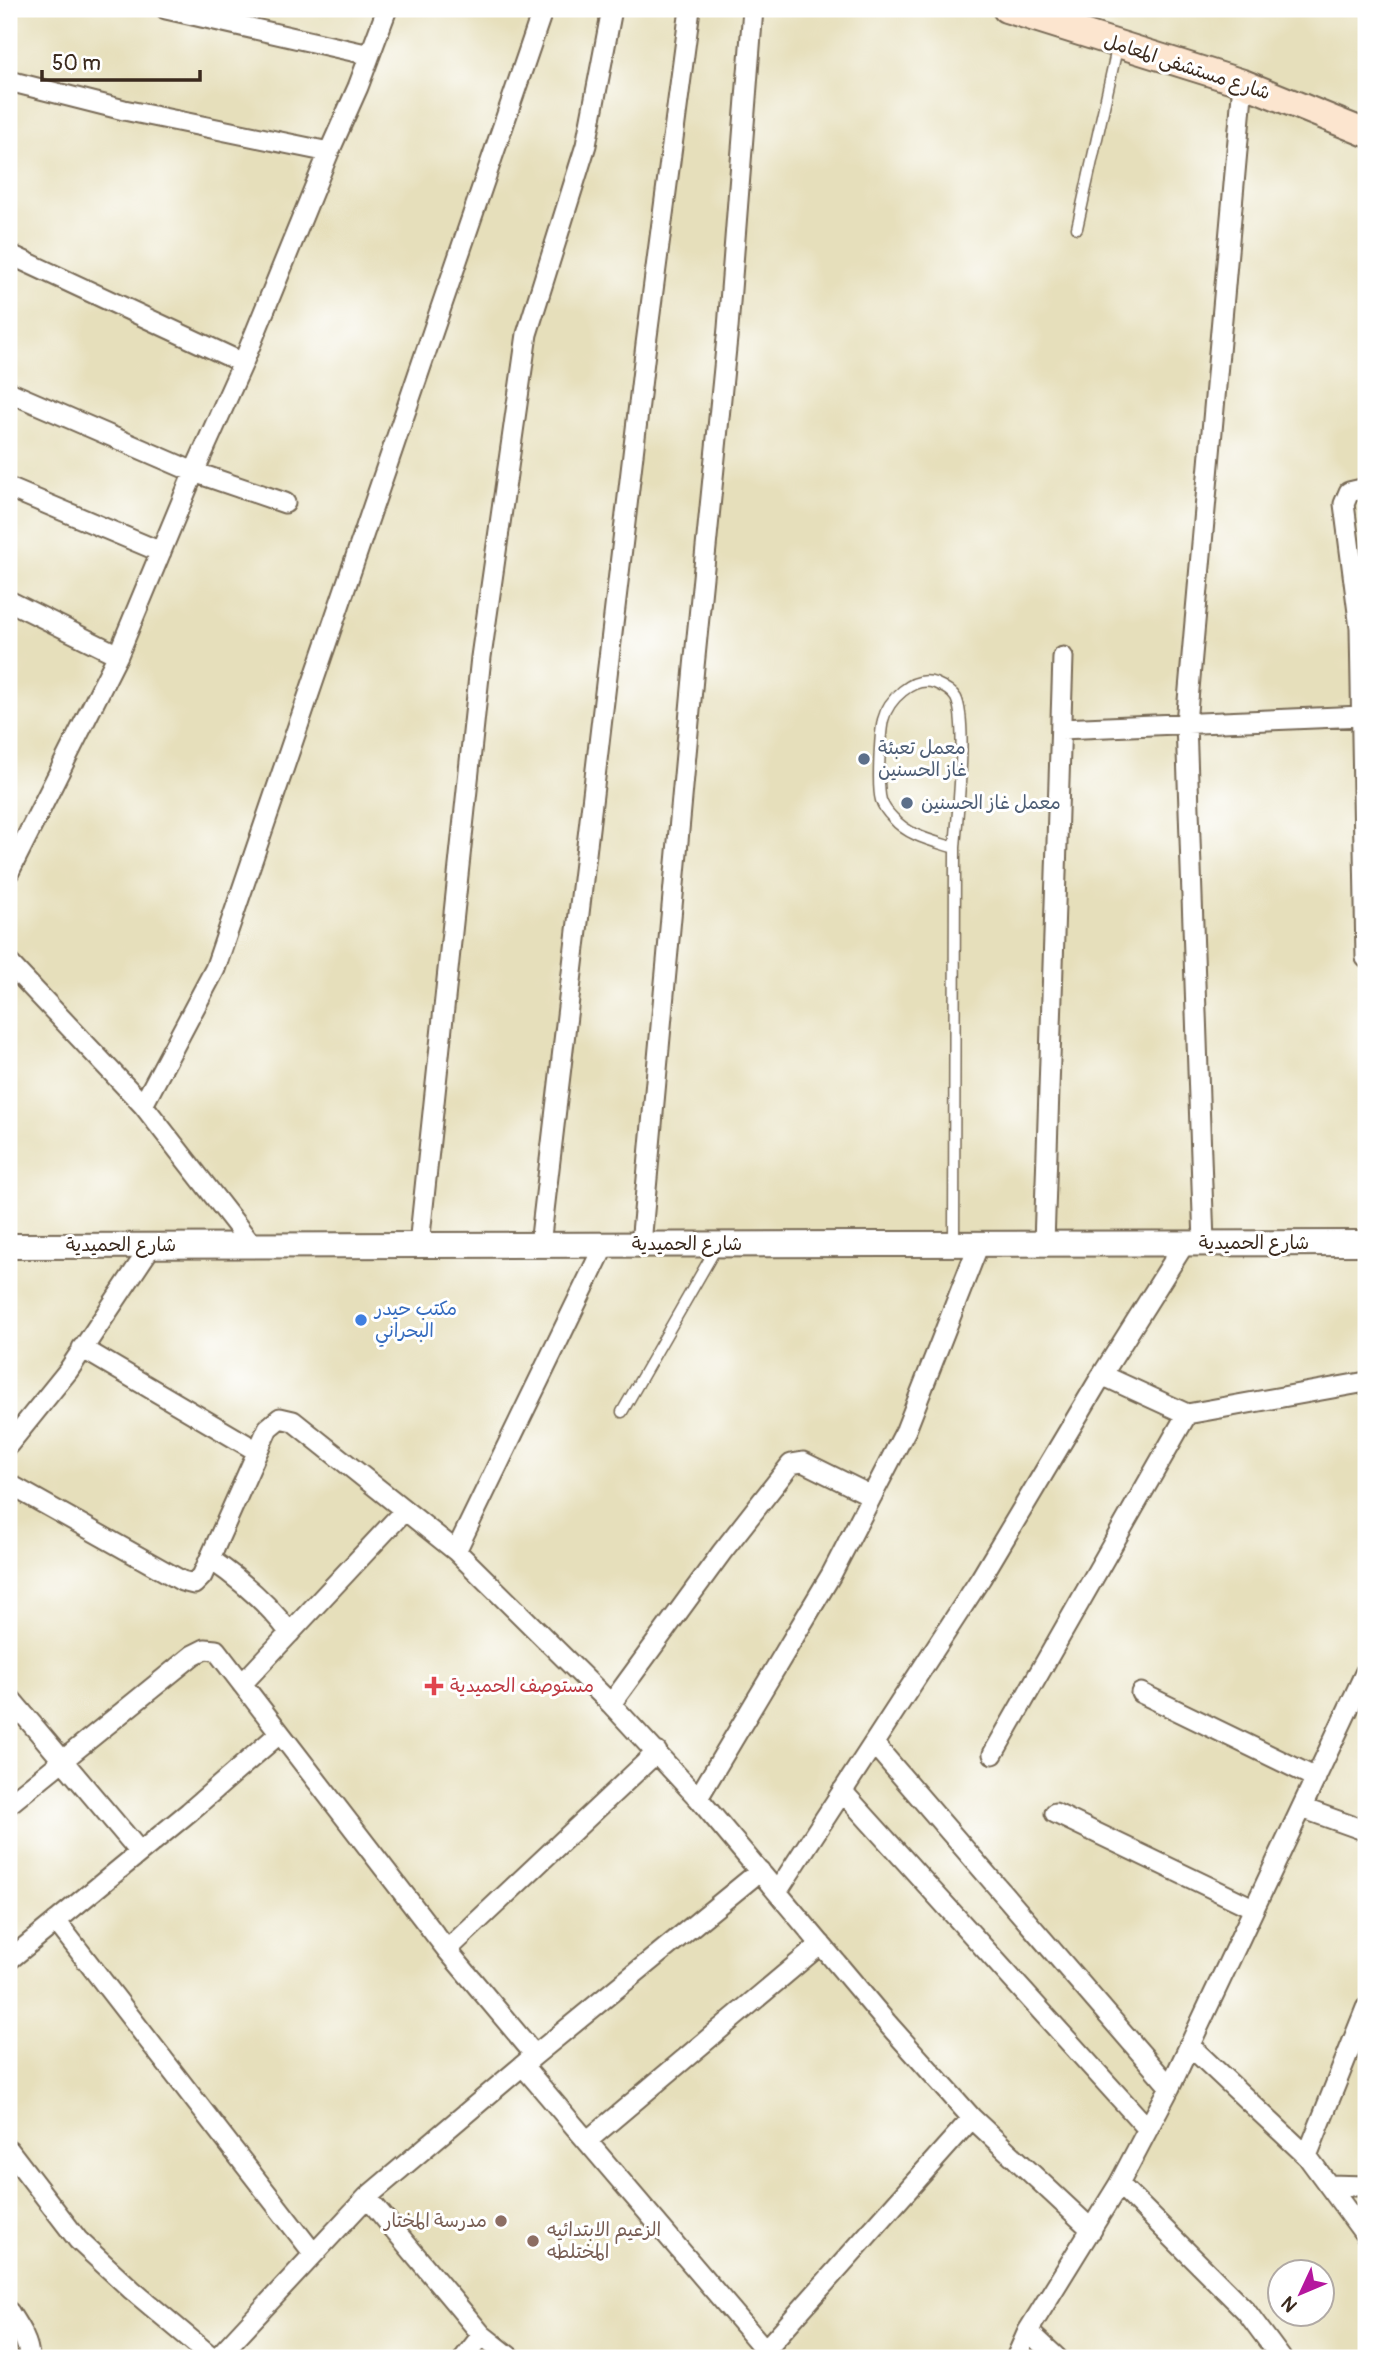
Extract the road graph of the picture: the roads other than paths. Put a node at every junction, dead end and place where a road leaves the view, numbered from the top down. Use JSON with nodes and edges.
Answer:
{"nodes":[{"id":1,"x":166,"y":9,"type":"edge"},
{"id":2,"x":387,"y":9,"type":"edge"},
{"id":3,"x":543,"y":9,"type":"edge"},
{"id":4,"x":612,"y":9,"type":"edge"},
{"id":5,"x":690,"y":9,"type":"edge"},
{"id":6,"x":753,"y":9,"type":"edge"},
{"id":7,"x":1006,"y":9,"type":"edge"},
{"id":8,"x":1118,"y":44,"type":"junction"},
{"id":9,"x":370,"y":55,"type":"junction"},
{"id":10,"x":9,"y":81,"type":"edge"},
{"id":11,"x":1243,"y":83,"type":"junction"},
{"id":12,"x":1366,"y":132,"type":"edge"},
{"id":13,"x":329,"y":152,"type":"junction"},
{"id":14,"x":1077,"y":228,"type":"dead end"},
{"id":15,"x":9,"y":254,"type":"edge"},
{"id":16,"x":243,"y":363,"type":"junction"},
{"id":17,"x":9,"y":392,"type":"edge"},
{"id":18,"x":194,"y":472,"type":"junction"},
{"id":19,"x":9,"y":488,"type":"edge"},
{"id":20,"x":1366,"y":488,"type":"edge"},
{"id":21,"x":285,"y":503,"type":"dead end"},
{"id":22,"x":161,"y":552,"type":"junction"},
{"id":23,"x":9,"y":601,"type":"edge"},
{"id":24,"x":1363,"y":627,"type":"edge"},
{"id":25,"x":118,"y":655,"type":"junction"},
{"id":26,"x":1063,"y":657,"type":"dead end"},
{"id":27,"x":1362,"y":716,"type":"junction"},
{"id":28,"x":1186,"y":723,"type":"junction"},
{"id":29,"x":1061,"y":729,"type":"junction"},
{"id":30,"x":1364,"y":769,"type":"edge"},
{"id":31,"x":955,"y":848,"type":"junction"},
{"id":32,"x":9,"y":872,"type":"edge"},
{"id":33,"x":1366,"y":921,"type":"edge"},
{"id":34,"x":1366,"y":958,"type":"edge"},
{"id":35,"x":10,"y":967,"type":"edge"},
{"id":36,"x":143,"y":1105,"type":"junction"},
{"id":37,"x":1195,"y":1243,"type":"junction"},
{"id":38,"x":1366,"y":1243,"type":"edge"},
{"id":39,"x":605,"y":1244,"type":"junction"},
{"id":40,"x":641,"y":1244,"type":"junction"},
{"id":41,"x":718,"y":1244,"type":"junction"},
{"id":42,"x":954,"y":1244,"type":"junction"},
{"id":43,"x":979,"y":1244,"type":"junction"},
{"id":44,"x":1044,"y":1244,"type":"junction"},
{"id":45,"x":152,"y":1245,"type":"junction"},
{"id":46,"x":252,"y":1245,"type":"junction"},
{"id":47,"x":419,"y":1245,"type":"junction"},
{"id":48,"x":540,"y":1245,"type":"junction"},
{"id":49,"x":9,"y":1246,"type":"edge"},
{"id":50,"x":82,"y":1348,"type":"junction"},
{"id":51,"x":1102,"y":1375,"type":"junction"},
{"id":52,"x":1366,"y":1382,"type":"edge"},
{"id":53,"x":622,"y":1412,"type":"dead end"},
{"id":54,"x":1188,"y":1414,"type":"junction"},
{"id":55,"x":9,"y":1444,"type":"edge"},
{"id":56,"x":257,"y":1451,"type":"junction"},
{"id":57,"x":9,"y":1484,"type":"edge"},
{"id":58,"x":872,"y":1496,"type":"junction"},
{"id":59,"x":404,"y":1511,"type":"junction"},
{"id":60,"x":456,"y":1551,"type":"junction"},
{"id":61,"x":209,"y":1559,"type":"junction"},
{"id":62,"x":289,"y":1633,"type":"junction"},
{"id":63,"x":1366,"y":1671,"type":"edge"},
{"id":64,"x":242,"y":1684,"type":"junction"},
{"id":65,"x":1141,"y":1693,"type":"dead end"},
{"id":66,"x":9,"y":1697,"type":"edge"},
{"id":67,"x":611,"y":1704,"type":"junction"},
{"id":68,"x":280,"y":1733,"type":"junction"},
{"id":69,"x":874,"y":1744,"type":"junction"},
{"id":70,"x":657,"y":1752,"type":"junction"},
{"id":71,"x":993,"y":1754,"type":"dead end"},
{"id":72,"x":64,"y":1760,"type":"junction"},
{"id":73,"x":1316,"y":1778,"type":"junction"},
{"id":74,"x":842,"y":1791,"type":"junction"},
{"id":75,"x":698,"y":1798,"type":"junction"},
{"id":76,"x":9,"y":1804,"type":"edge"},
{"id":77,"x":1302,"y":1808,"type":"junction"},
{"id":78,"x":1055,"y":1813,"type":"dead end"},
{"id":79,"x":1366,"y":1831,"type":"edge"},
{"id":80,"x":140,"y":1852,"type":"junction"},
{"id":81,"x":760,"y":1871,"type":"junction"},
{"id":82,"x":777,"y":1892,"type":"junction"},
{"id":83,"x":1253,"y":1908,"type":"junction"},
{"id":84,"x":56,"y":1921,"type":"junction"},
{"id":85,"x":821,"y":1944,"type":"junction"},
{"id":86,"x":447,"y":1950,"type":"junction"},
{"id":87,"x":9,"y":1961,"type":"edge"},
{"id":88,"x":1366,"y":2008,"type":"edge"},
{"id":89,"x":1189,"y":2045,"type":"junction"},
{"id":90,"x":529,"y":2061,"type":"junction"},
{"id":91,"x":1170,"y":2087,"type":"junction"},
{"id":92,"x":972,"y":2118,"type":"junction"},
{"id":93,"x":1148,"y":2129,"type":"junction"},
{"id":94,"x":587,"y":2141,"type":"junction"},
{"id":95,"x":9,"y":2150,"type":"edge"},
{"id":96,"x":1307,"y":2156,"type":"junction"},
{"id":97,"x":1119,"y":2184,"type":"junction"},
{"id":98,"x":1329,"y":2185,"type":"junction"},
{"id":99,"x":1366,"y":2186,"type":"edge"},
{"id":100,"x":367,"y":2197,"type":"junction"},
{"id":101,"x":1092,"y":2230,"type":"junction"},
{"id":102,"x":1366,"y":2236,"type":"edge"},
{"id":103,"x":314,"y":2254,"type":"junction"},
{"id":104,"x":9,"y":2312,"type":"edge"},
{"id":105,"x":1028,"y":2331,"type":"junction"},
{"id":106,"x":482,"y":2336,"type":"junction"},
{"id":107,"x":768,"y":2354,"type":"edge"},
{"id":108,"x":29,"y":2358,"type":"edge"},
{"id":109,"x":215,"y":2358,"type":"edge"},
{"id":110,"x":464,"y":2358,"type":"edge"},
{"id":111,"x":511,"y":2358,"type":"edge"},
{"id":112,"x":1016,"y":2358,"type":"edge"},
{"id":113,"x":1057,"y":2358,"type":"edge"},
{"id":114,"x":1281,"y":2358,"type":"edge"}],
"edges":[{"from":1,"to":9,"type":"street"},
{"from":2,"to":9,"type":"street"},
{"from":3,"to":36,"type":"street"},
{"from":4,"to":47,"type":"street"},
{"from":5,"to":48,"type":"street"},
{"from":6,"to":40,"type":"street"},
{"from":7,"to":8,"type":"main road","name":"شارع مستشفى المعامل"},
{"from":8,"to":11,"type":"main road","name":"شارع مستشفى المعامل"},
{"from":8,"to":14,"type":"lane"},
{"from":9,"to":13,"type":"street"},
{"from":10,"to":13,"type":"street"},
{"from":11,"to":12,"type":"main road","name":"شارع مستشفى المعامل"},
{"from":11,"to":28,"type":"street"},
{"from":13,"to":16,"type":"street"},
{"from":15,"to":16,"type":"street"},
{"from":16,"to":18,"type":"street"},
{"from":17,"to":18,"type":"street"},
{"from":18,"to":21,"type":"street"},
{"from":18,"to":22,"type":"street"},
{"from":19,"to":22,"type":"street"},
{"from":20,"to":24,"type":"street"},
{"from":22,"to":25,"type":"street"},
{"from":23,"to":25,"type":"street"},
{"from":24,"to":27,"type":"street"},
{"from":25,"to":32,"type":"street"},
{"from":26,"to":29,"type":"street"},
{"from":27,"to":28,"type":"street"},
{"from":27,"to":30,"type":"street"},
{"from":28,"to":29,"type":"street"},
{"from":28,"to":37,"type":"street"},
{"from":29,"to":44,"type":"street"},
{"from":30,"to":33,"type":"street"},
{"from":31,"to":31,"type":"lane"},
{"from":31,"to":42,"type":"lane"},
{"from":33,"to":34,"type":"street"},
{"from":35,"to":36,"type":"street"},
{"from":36,"to":46,"type":"street"},
{"from":37,"to":38,"type":"street","name":"شارع الحميدية"},
{"from":37,"to":44,"type":"street","name":"شارع الحميدية"},
{"from":37,"to":51,"type":"street"},
{"from":39,"to":40,"type":"street","name":"شارع الحميدية"},
{"from":39,"to":48,"type":"street","name":"شارع الحميدية"},
{"from":39,"to":60,"type":"street"},
{"from":40,"to":41,"type":"street","name":"شارع الحميدية"},
{"from":41,"to":42,"type":"street","name":"شارع الحميدية"},
{"from":41,"to":53,"type":"lane"},
{"from":42,"to":43,"type":"street","name":"شارع الحميدية"},
{"from":43,"to":44,"type":"street","name":"شارع الحميدية"},
{"from":43,"to":58,"type":"street"},
{"from":45,"to":46,"type":"street","name":"شارع الحميدية"},
{"from":45,"to":49,"type":"street","name":"شارع الحميدية"},
{"from":45,"to":50,"type":"street"},
{"from":46,"to":47,"type":"street","name":"شارع الحميدية"},
{"from":47,"to":48,"type":"street","name":"شارع الحميدية"},
{"from":50,"to":55,"type":"street"},
{"from":50,"to":56,"type":"street"},
{"from":51,"to":54,"type":"street"},
{"from":51,"to":69,"type":"street"},
{"from":52,"to":54,"type":"street"},
{"from":54,"to":71,"type":"street"},
{"from":56,"to":59,"type":"street"},
{"from":56,"to":61,"type":"street"},
{"from":57,"to":61,"type":"street"},
{"from":58,"to":67,"type":"street"},
{"from":58,"to":75,"type":"street"},
{"from":59,"to":60,"type":"street"},
{"from":59,"to":62,"type":"street"},
{"from":60,"to":67,"type":"street"},
{"from":61,"to":62,"type":"street"},
{"from":62,"to":64,"type":"street"},
{"from":63,"to":73,"type":"street"},
{"from":64,"to":68,"type":"street"},
{"from":64,"to":72,"type":"street"},
{"from":65,"to":73,"type":"street"},
{"from":66,"to":72,"type":"street"},
{"from":67,"to":70,"type":"street"},
{"from":68,"to":80,"type":"street"},
{"from":68,"to":86,"type":"street"},
{"from":69,"to":74,"type":"street"},
{"from":69,"to":91,"type":"street"},
{"from":70,"to":75,"type":"street"},
{"from":70,"to":86,"type":"street"},
{"from":72,"to":76,"type":"street"},
{"from":72,"to":80,"type":"street"},
{"from":73,"to":77,"type":"street"},
{"from":74,"to":82,"type":"street"},
{"from":74,"to":93,"type":"street"},
{"from":75,"to":81,"type":"street"},
{"from":77,"to":79,"type":"street"},
{"from":77,"to":83,"type":"street"},
{"from":78,"to":83,"type":"street"},
{"from":80,"to":84,"type":"street"},
{"from":81,"to":82,"type":"street"},
{"from":81,"to":90,"type":"street"},
{"from":82,"to":85,"type":"street"},
{"from":83,"to":89,"type":"street"},
{"from":84,"to":87,"type":"street"},
{"from":84,"to":103,"type":"street"},
{"from":85,"to":92,"type":"street"},
{"from":85,"to":94,"type":"street"},
{"from":86,"to":90,"type":"street"},
{"from":88,"to":96,"type":"street"},
{"from":89,"to":91,"type":"street"},
{"from":89,"to":96,"type":"street"},
{"from":90,"to":94,"type":"street"},
{"from":90,"to":100,"type":"street"},
{"from":91,"to":93,"type":"street"},
{"from":92,"to":101,"type":"street"},
{"from":92,"to":107,"type":"street"},
{"from":93,"to":97,"type":"street"},
{"from":94,"to":107,"type":"street"},
{"from":95,"to":109,"type":"street"},
{"from":96,"to":98,"type":"street"},
{"from":97,"to":101,"type":"street"},
{"from":97,"to":114,"type":"street"},
{"from":98,"to":99,"type":"street"},
{"from":98,"to":102,"type":"street"},
{"from":100,"to":103,"type":"street"},
{"from":100,"to":106,"type":"street"},
{"from":101,"to":105,"type":"street"},
{"from":103,"to":109,"type":"street"},
{"from":104,"to":108,"type":"street"},
{"from":105,"to":112,"type":"street"},
{"from":105,"to":113,"type":"street"},
{"from":106,"to":110,"type":"street"},
{"from":106,"to":111,"type":"street"}]}
